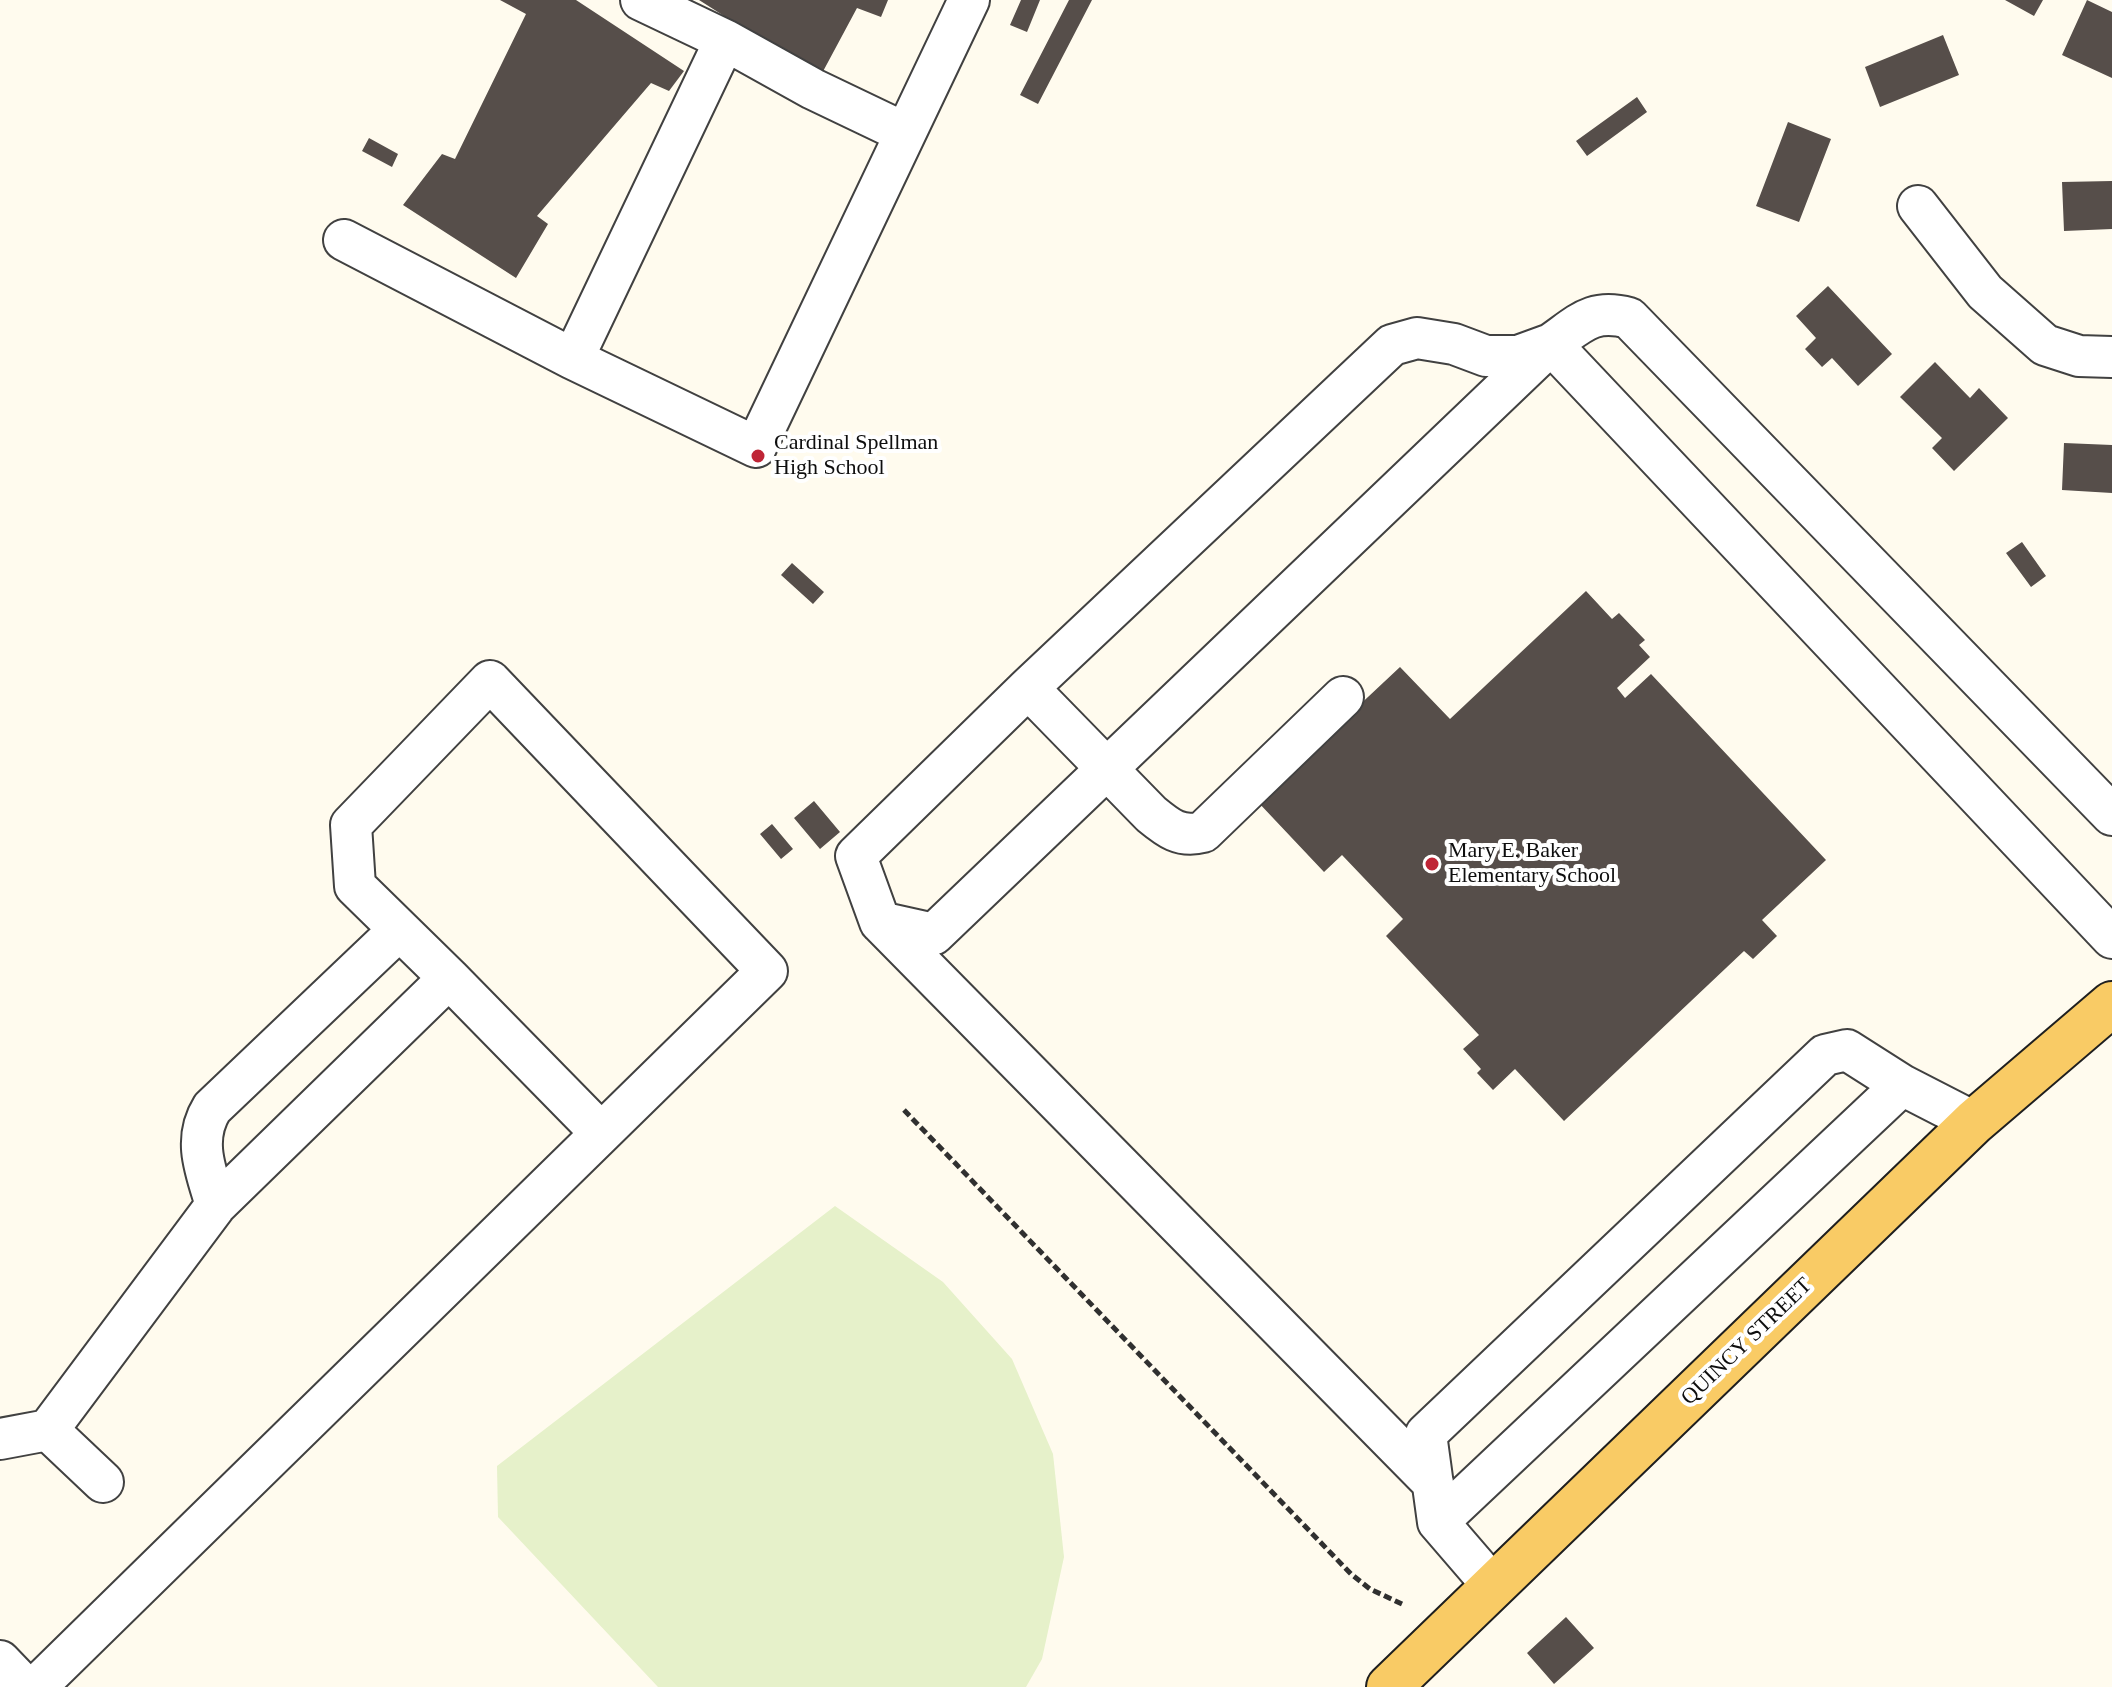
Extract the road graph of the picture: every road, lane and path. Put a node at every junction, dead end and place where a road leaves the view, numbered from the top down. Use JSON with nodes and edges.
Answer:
{"nodes":[{"id":1,"x":641,"y":0,"type":"edge"},
{"id":2,"x":969,"y":0,"type":"edge"},
{"id":3,"x":725,"y":40,"type":"junction"},
{"id":4,"x":905,"y":133,"type":"junction"},
{"id":5,"x":1918,"y":206,"type":"dead end"},
{"id":6,"x":344,"y":240,"type":"dead end"},
{"id":7,"x":1551,"y":344,"type":"junction"},
{"id":8,"x":2112,"y":357,"type":"edge"},
{"id":9,"x":573,"y":359,"type":"junction"},
{"id":10,"x":1028,"y":688,"type":"junction"},
{"id":11,"x":1343,"y":697,"type":"dead end"},
{"id":12,"x":1107,"y":768,"type":"junction"},
{"id":13,"x":2112,"y":815,"type":"edge"},
{"id":14,"x":880,"y":922,"type":"junction"},
{"id":15,"x":399,"y":930,"type":"junction"},
{"id":16,"x":2112,"y":938,"type":"edge"},
{"id":17,"x":449,"y":978,"type":"junction"},
{"id":18,"x":2112,"y":1004,"type":"edge"},
{"id":19,"x":1902,"y":1085,"type":"junction"},
{"id":20,"x":904,"y":1110,"type":"dead end"},
{"id":21,"x":1974,"y":1122,"type":"junction"},
{"id":22,"x":601,"y":1133,"type":"junction"},
{"id":23,"x":216,"y":1205,"type":"junction"},
{"id":24,"x":48,"y":1430,"type":"junction"},
{"id":25,"x":0,"y":1439,"type":"edge"},
{"id":26,"x":103,"y":1482,"type":"dead end"},
{"id":27,"x":1433,"y":1483,"type":"junction"},
{"id":28,"x":1438,"y":1522,"type":"junction"},
{"id":29,"x":1494,"y":1587,"type":"junction"},
{"id":30,"x":1402,"y":1604,"type":"dead end"},
{"id":31,"x":0,"y":1661,"type":"edge"},
{"id":32,"x":25,"y":1687,"type":"edge"},
{"id":33,"x":36,"y":1687,"type":"edge"},
{"id":34,"x":1389,"y":1687,"type":"edge"}],
"edges":[{"from":1,"to":3,"type":"street"},
{"from":2,"to":4,"type":"street"},
{"from":3,"to":4,"type":"street"},
{"from":3,"to":9,"type":"street"},
{"from":4,"to":9,"type":"street"},
{"from":5,"to":8,"type":"street"},
{"from":6,"to":9,"type":"street"},
{"from":7,"to":10,"type":"street"},
{"from":7,"to":12,"type":"street"},
{"from":7,"to":13,"type":"street"},
{"from":7,"to":16,"type":"street"},
{"from":10,"to":12,"type":"street"},
{"from":10,"to":14,"type":"street"},
{"from":11,"to":12,"type":"street"},
{"from":12,"to":14,"type":"street"},
{"from":14,"to":27,"type":"street"},
{"from":15,"to":17,"type":"street"},
{"from":15,"to":22,"type":"street"},
{"from":15,"to":23,"type":"street"},
{"from":17,"to":22,"type":"street"},
{"from":17,"to":23,"type":"street"},
{"from":18,"to":21,"type":"main road","name":"QUINCY STREET"},
{"from":19,"to":21,"type":"street"},
{"from":19,"to":27,"type":"street"},
{"from":19,"to":28,"type":"street"},
{"from":20,"to":30,"type":"path"},
{"from":21,"to":29,"type":"main road","name":"QUINCY STREET"},
{"from":22,"to":33,"type":"street"},
{"from":23,"to":24,"type":"street"},
{"from":24,"to":25,"type":"street"},
{"from":24,"to":26,"type":"street"},
{"from":27,"to":28,"type":"street"},
{"from":28,"to":29,"type":"street"},
{"from":29,"to":34,"type":"main road","name":"QUINCY STREET"},
{"from":31,"to":32,"type":"street"}]}
